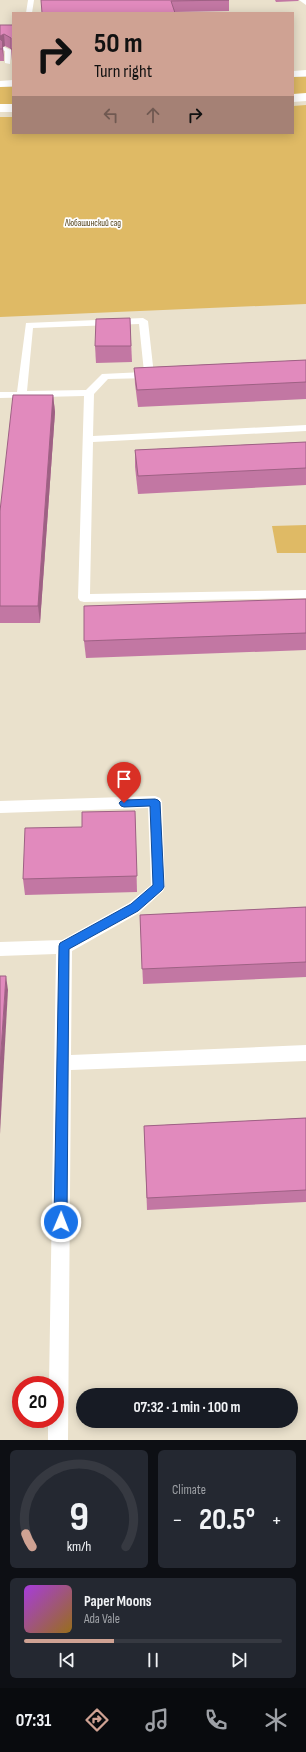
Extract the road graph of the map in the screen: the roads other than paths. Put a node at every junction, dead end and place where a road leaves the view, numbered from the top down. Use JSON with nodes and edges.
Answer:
{"nodes":[{"id":1,"x":31,"y":0,"type":"edge"},
{"id":2,"x":302,"y":0,"type":"edge"},
{"id":3,"x":306,"y":3,"type":"edge"},
{"id":4,"x":29,"y":12,"type":"edge"},
{"id":5,"x":4,"y":49,"type":"edge"},
{"id":6,"x":0,"y":63,"type":"edge"},
{"id":7,"x":11,"y":64,"type":"edge"},
{"id":8,"x":306,"y":73,"type":"edge"},
{"id":9,"x":294,"y":74,"type":"edge"},
{"id":10,"x":12,"y":83,"type":"edge"},
{"id":11,"x":0,"y":84,"type":"edge"},
{"id":12,"x":306,"y":97,"type":"edge"},
{"id":13,"x":294,"y":98,"type":"edge"},
{"id":14,"x":0,"y":108,"type":"edge"},
{"id":15,"x":12,"y":108,"type":"edge"},
{"id":16,"x":88,"y":393,"type":"junction"},
{"id":17,"x":22,"y":394,"type":"junction"},
{"id":18,"x":0,"y":395,"type":"edge"},
{"id":19,"x":306,"y":428,"type":"edge"},
{"id":20,"x":87,"y":439,"type":"junction"},
{"id":21,"x":306,"y":594,"type":"edge"},
{"id":22,"x":0,"y":807,"type":"edge"},
{"id":23,"x":64,"y":946,"type":"junction"},
{"id":24,"x":0,"y":948,"type":"edge"},
{"id":25,"x":306,"y":1053,"type":"edge"},
{"id":26,"x":63,"y":1063,"type":"junction"},
{"id":27,"x":58,"y":1440,"type":"edge"}],
"edges":[{"from":1,"to":4,"type":"lane"},
{"from":2,"to":3,"type":"lane"},
{"from":5,"to":7,"type":"lane"},
{"from":6,"to":7,"type":"lane"},
{"from":8,"to":9,"type":"street"},
{"from":10,"to":11,"type":"street"},
{"from":12,"to":13,"type":"street"},
{"from":14,"to":15,"type":"street"},
{"from":16,"to":17,"type":"lane"},
{"from":16,"to":17,"type":"lane"},
{"from":16,"to":20,"type":"lane"},
{"from":17,"to":18,"type":"lane"},
{"from":19,"to":20,"type":"lane"},
{"from":20,"to":21,"type":"lane"},
{"from":22,"to":23,"type":"lane"},
{"from":23,"to":24,"type":"lane"},
{"from":23,"to":26,"type":"lane"},
{"from":25,"to":26,"type":"lane"},
{"from":26,"to":27,"type":"lane"}]}
